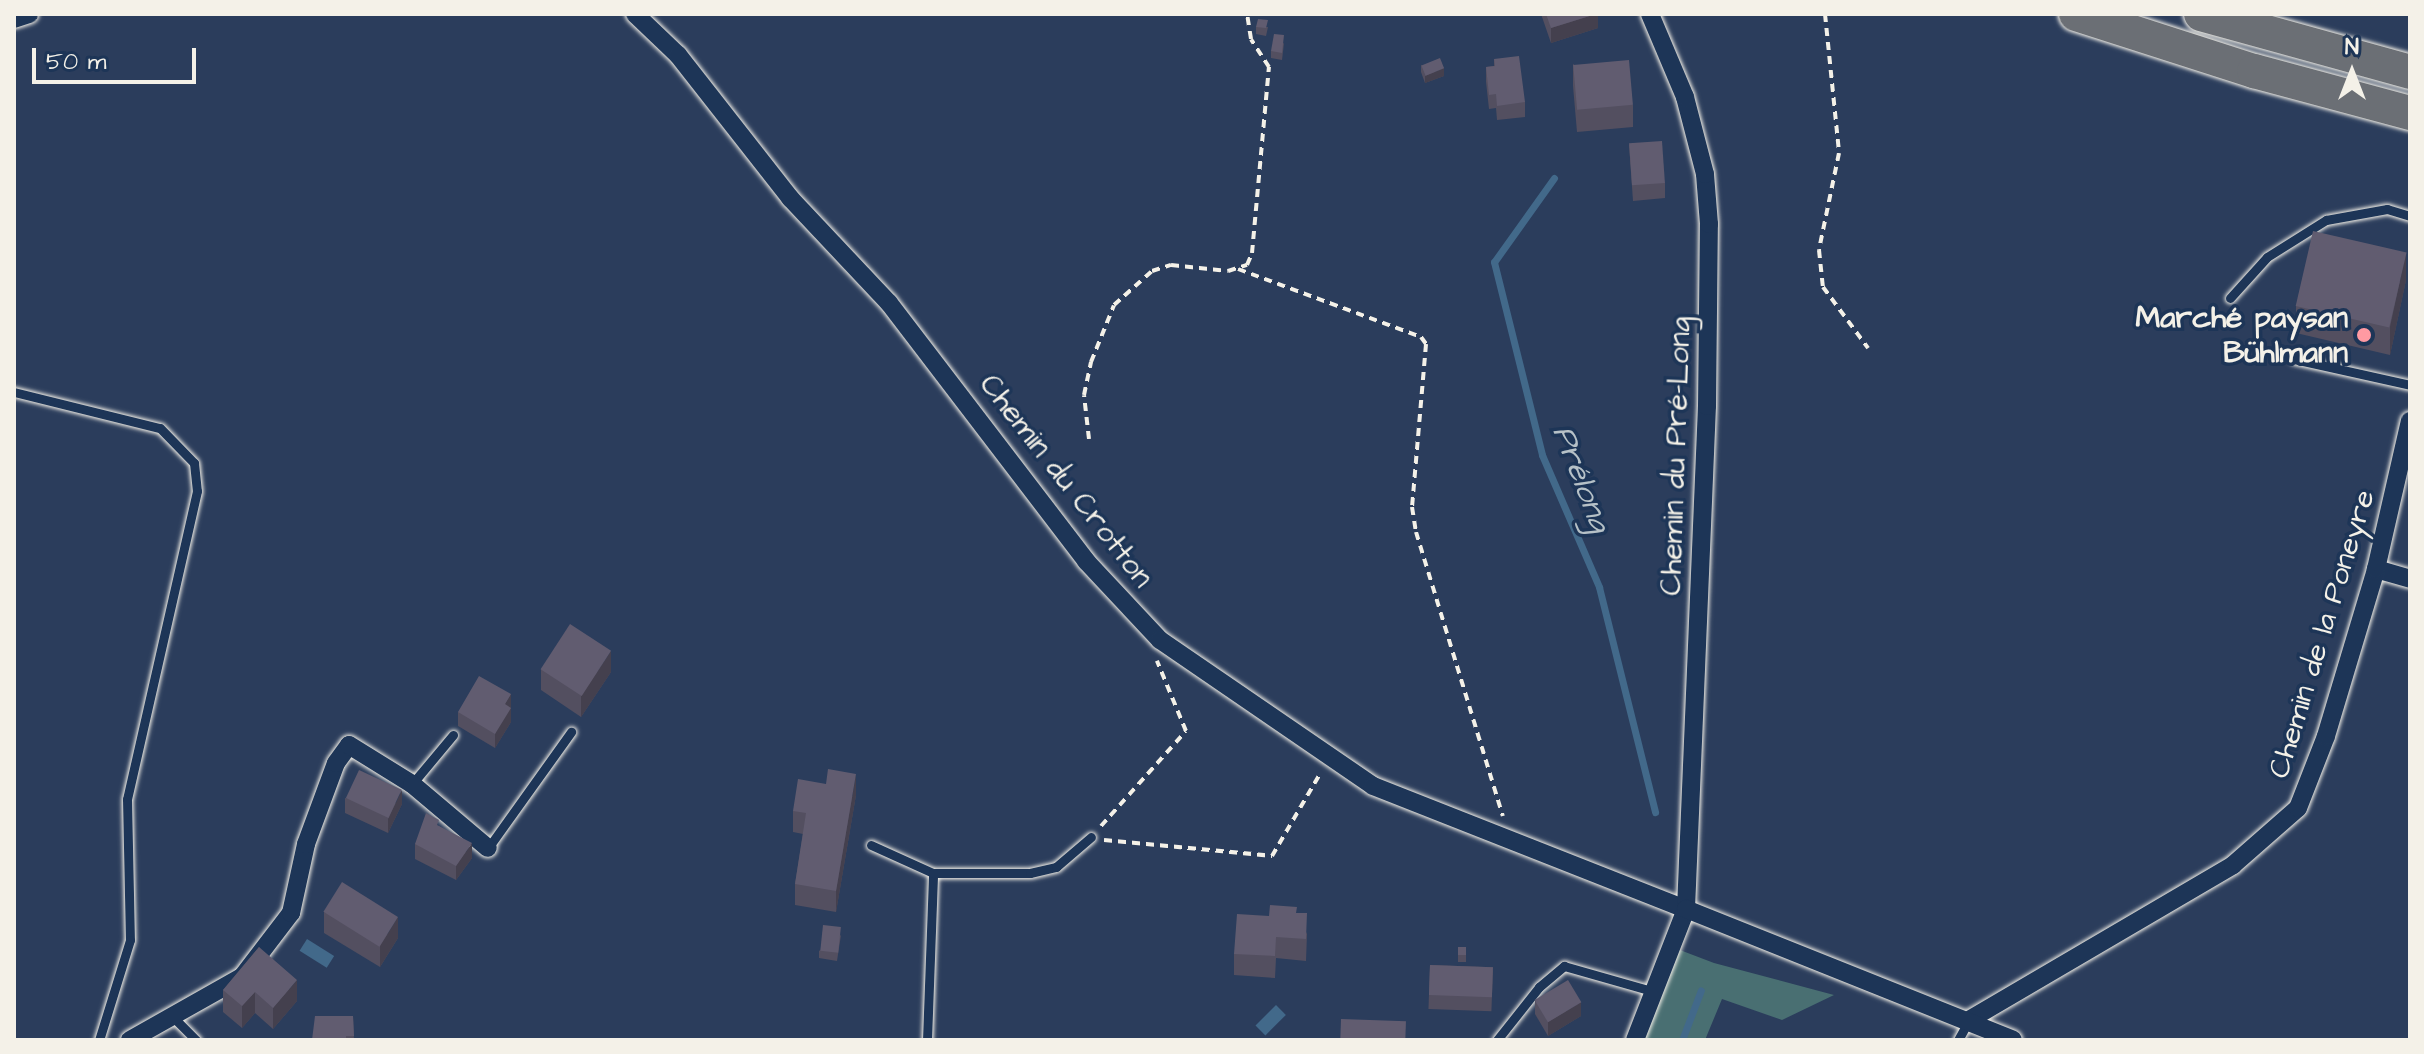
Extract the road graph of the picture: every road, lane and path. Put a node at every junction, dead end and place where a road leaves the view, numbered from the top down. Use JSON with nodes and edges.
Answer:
{"nodes":[{"id":1,"x":29,"y":14,"type":"edge"},
{"id":2,"x":635,"y":14,"type":"edge"},
{"id":3,"x":1247,"y":14,"type":"edge"},
{"id":4,"x":1650,"y":14,"type":"edge"},
{"id":5,"x":1825,"y":14,"type":"edge"},
{"id":6,"x":2076,"y":14,"type":"edge"},
{"id":7,"x":2201,"y":14,"type":"edge"},
{"id":8,"x":14,"y":19,"type":"edge"},
{"id":9,"x":2410,"y":72,"type":"edge"},
{"id":10,"x":2410,"y":113,"type":"edge"},
{"id":11,"x":2410,"y":216,"type":"edge"},
{"id":12,"x":1238,"y":269,"type":"junction"},
{"id":13,"x":2230,"y":298,"type":"dead end"},
{"id":14,"x":1868,"y":348,"type":"dead end"},
{"id":15,"x":2294,"y":359,"type":"dead end"},
{"id":16,"x":2410,"y":385,"type":"edge"},
{"id":17,"x":14,"y":392,"type":"edge"},
{"id":18,"x":2410,"y":421,"type":"edge"},
{"id":19,"x":1089,"y":439,"type":"dead end"},
{"id":20,"x":2376,"y":569,"type":"junction"},
{"id":21,"x":2410,"y":579,"type":"edge"},
{"id":22,"x":1160,"y":640,"type":"junction"},
{"id":23,"x":571,"y":732,"type":"dead end"},
{"id":24,"x":453,"y":735,"type":"dead end"},
{"id":25,"x":1328,"y":760,"type":"junction"},
{"id":26,"x":412,"y":784,"type":"junction"},
{"id":27,"x":1498,"y":836,"type":"junction"},
{"id":28,"x":1091,"y":837,"type":"junction"},
{"id":29,"x":871,"y":845,"type":"dead end"},
{"id":30,"x":488,"y":848,"type":"joint"},
{"id":31,"x":933,"y":873,"type":"junction"},
{"id":32,"x":1686,"y":909,"type":"junction"},
{"id":33,"x":1655,"y":992,"type":"junction"},
{"id":34,"x":173,"y":1017,"type":"junction"},
{"id":35,"x":1969,"y":1020,"type":"junction"},
{"id":36,"x":99,"y":1040,"type":"edge"},
{"id":37,"x":130,"y":1040,"type":"edge"},
{"id":38,"x":196,"y":1040,"type":"edge"},
{"id":39,"x":927,"y":1040,"type":"edge"},
{"id":40,"x":1497,"y":1040,"type":"edge"},
{"id":41,"x":1635,"y":1040,"type":"edge"},
{"id":42,"x":1958,"y":1040,"type":"edge"},
{"id":43,"x":2013,"y":1040,"type":"edge"}],
"edges":[{"from":1,"to":8,"type":"street"},
{"from":2,"to":22,"type":"street","name":"Chemin du Crotton"},
{"from":3,"to":12,"type":"path"},
{"from":4,"to":32,"type":"street","name":"Chemin du Pré-Long"},
{"from":5,"to":14,"type":"path"},
{"from":6,"to":10,"type":"highway"},
{"from":7,"to":9,"type":"highway"},
{"from":11,"to":13,"type":"lane"},
{"from":12,"to":19,"type":"path"},
{"from":12,"to":27,"type":"path"},
{"from":15,"to":16,"type":"lane"},
{"from":17,"to":36,"type":"lane"},
{"from":18,"to":20,"type":"street","name":"Chemin de la Poneyre"},
{"from":20,"to":21,"type":"street"},
{"from":20,"to":35,"type":"street","name":"Chemin de la Poneyre"},
{"from":22,"to":25,"type":"street","name":"Chemin du Crotton"},
{"from":22,"to":28,"type":"path"},
{"from":23,"to":30,"type":"lane"},
{"from":24,"to":26,"type":"lane"},
{"from":25,"to":27,"type":"street","name":"Chemin du Crotton"},
{"from":25,"to":28,"type":"path"},
{"from":26,"to":30,"type":"street"},
{"from":26,"to":34,"type":"street"},
{"from":27,"to":32,"type":"street","name":"Chemin du Crotton"},
{"from":28,"to":31,"type":"lane"},
{"from":29,"to":31,"type":"lane"},
{"from":31,"to":39,"type":"lane"},
{"from":32,"to":33,"type":"street","name":"Chemin du Pré-Long"},
{"from":32,"to":35,"type":"street","name":"Chemin du Crotton"},
{"from":33,"to":40,"type":"lane"},
{"from":33,"to":41,"type":"street","name":"Chemin du Pré-Long"},
{"from":34,"to":37,"type":"street"},
{"from":34,"to":38,"type":"lane"},
{"from":35,"to":42,"type":"lane"},
{"from":35,"to":43,"type":"street"}]}
